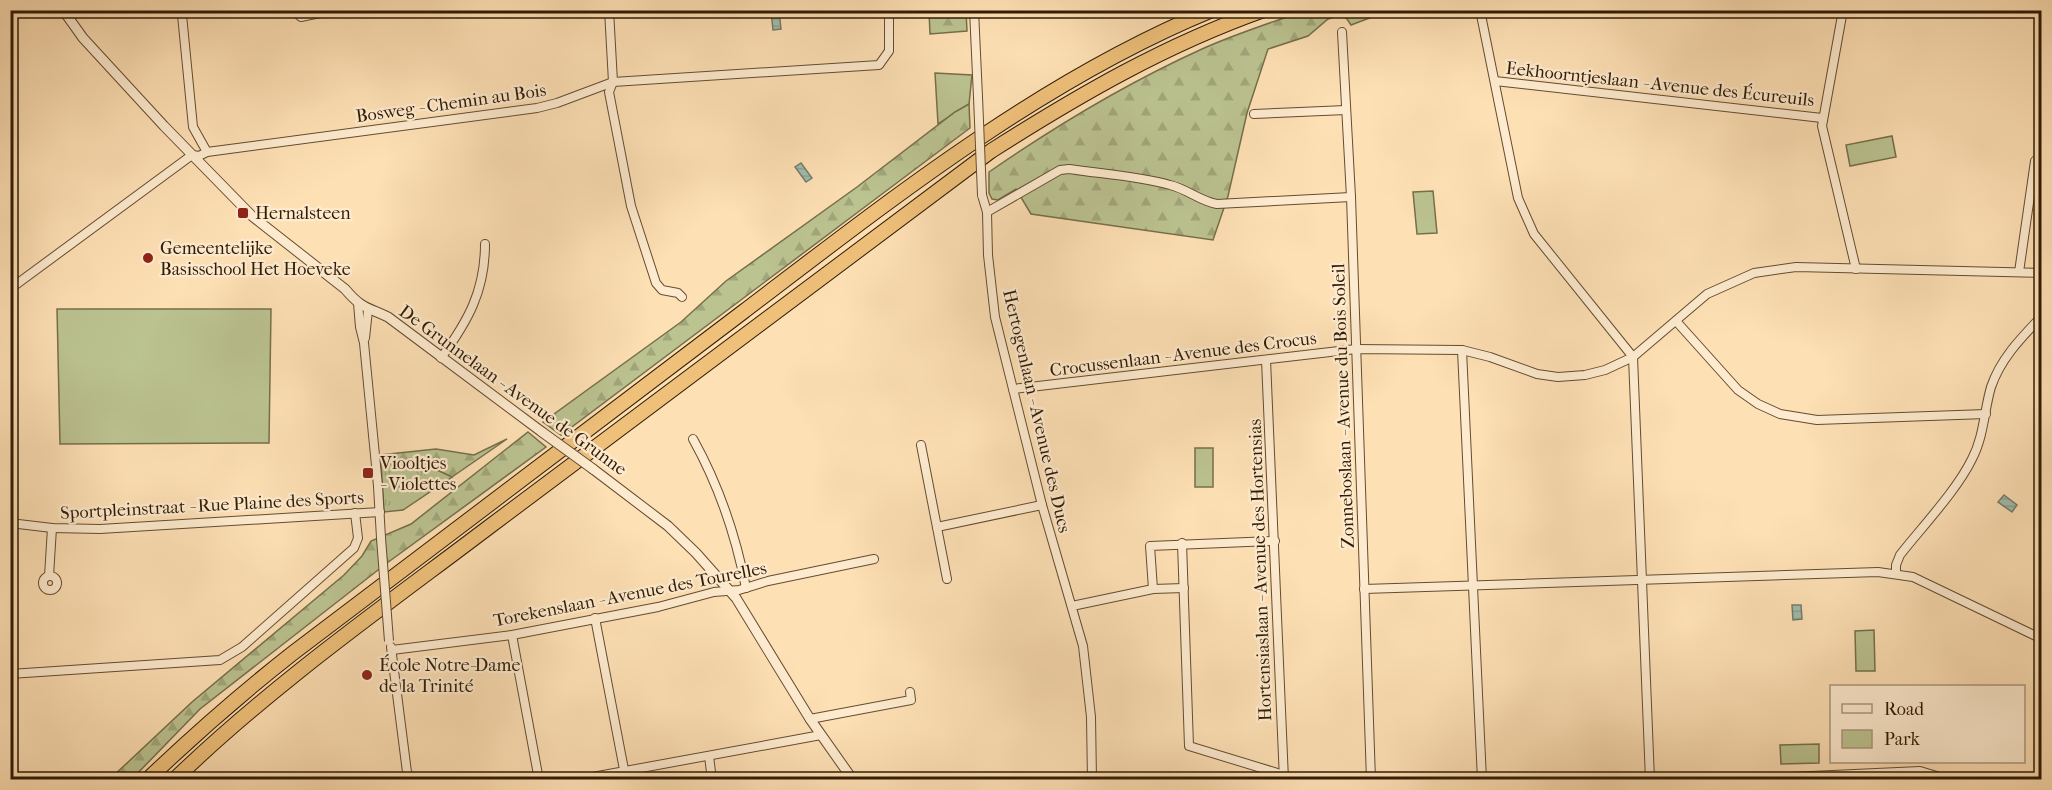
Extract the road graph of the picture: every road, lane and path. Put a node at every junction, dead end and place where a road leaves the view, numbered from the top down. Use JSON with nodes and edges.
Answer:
{"nodes":[{"id":1,"x":63,"y":10,"type":"edge"},
{"id":2,"x":292,"y":10,"type":"edge"},
{"id":3,"x":334,"y":10,"type":"edge"},
{"id":4,"x":609,"y":10,"type":"edge"},
{"id":5,"x":889,"y":10,"type":"edge"},
{"id":6,"x":974,"y":10,"type":"edge"},
{"id":7,"x":1212,"y":10,"type":"edge"},
{"id":8,"x":1264,"y":10,"type":"edge"},
{"id":9,"x":1480,"y":10,"type":"edge"},
{"id":10,"x":1843,"y":10,"type":"edge"},
{"id":11,"x":182,"y":15,"type":"dead end"},
{"id":12,"x":1342,"y":32,"type":"dead end"},
{"id":13,"x":1495,"y":81,"type":"junction"},
{"id":14,"x":613,"y":82,"type":"junction"},
{"id":15,"x":1346,"y":110,"type":"junction"},
{"id":16,"x":1254,"y":114,"type":"dead end"},
{"id":17,"x":1822,"y":118,"type":"junction"},
{"id":18,"x":207,"y":152,"type":"junction"},
{"id":19,"x":192,"y":155,"type":"junction"},
{"id":20,"x":2035,"y":162,"type":"dead end"},
{"id":21,"x":1351,"y":197,"type":"junction"},
{"id":22,"x":987,"y":212,"type":"junction"},
{"id":23,"x":485,"y":244,"type":"dead end"},
{"id":24,"x":1856,"y":268,"type":"junction"},
{"id":25,"x":2019,"y":272,"type":"junction"},
{"id":26,"x":2042,"y":273,"type":"edge"},
{"id":27,"x":10,"y":289,"type":"edge"},
{"id":28,"x":682,"y":297,"type":"dead end"},
{"id":29,"x":358,"y":303,"type":"junction"},
{"id":30,"x":368,"y":310,"type":"junction"},
{"id":31,"x":2042,"y":316,"type":"edge"},
{"id":32,"x":1676,"y":321,"type":"junction"},
{"id":33,"x":364,"y":343,"type":"junction"},
{"id":34,"x":1356,"y":349,"type":"junction"},
{"id":35,"x":1462,"y":350,"type":"junction"},
{"id":36,"x":1633,"y":357,"type":"junction"},
{"id":37,"x":441,"y":358,"type":"junction"},
{"id":38,"x":1266,"y":360,"type":"junction"},
{"id":39,"x":1013,"y":389,"type":"junction"},
{"id":40,"x":1986,"y":414,"type":"junction"},
{"id":41,"x":693,"y":438,"type":"dead end"},
{"id":42,"x":921,"y":445,"type":"dead end"},
{"id":43,"x":1042,"y":505,"type":"junction"},
{"id":44,"x":380,"y":512,"type":"junction"},
{"id":45,"x":355,"y":513,"type":"junction"},
{"id":46,"x":10,"y":523,"type":"edge"},
{"id":47,"x":937,"y":526,"type":"junction"},
{"id":48,"x":52,"y":528,"type":"junction"},
{"id":49,"x":1275,"y":541,"type":"junction"},
{"id":50,"x":1182,"y":543,"type":"junction"},
{"id":51,"x":874,"y":560,"type":"dead end"},
{"id":52,"x":1896,"y":573,"type":"junction"},
{"id":53,"x":49,"y":576,"type":"dead end"},
{"id":54,"x":947,"y":579,"type":"dead end"},
{"id":55,"x":1642,"y":579,"type":"junction"},
{"id":56,"x":1473,"y":585,"type":"junction"},
{"id":57,"x":746,"y":588,"type":"junction"},
{"id":58,"x":1184,"y":588,"type":"junction"},
{"id":59,"x":1153,"y":589,"type":"junction"},
{"id":60,"x":1364,"y":589,"type":"junction"},
{"id":61,"x":729,"y":590,"type":"junction"},
{"id":62,"x":1072,"y":606,"type":"junction"},
{"id":63,"x":595,"y":618,"type":"junction"},
{"id":64,"x":512,"y":634,"type":"junction"},
{"id":65,"x":2042,"y":639,"type":"edge"},
{"id":66,"x":392,"y":650,"type":"junction"},
{"id":67,"x":10,"y":674,"type":"edge"},
{"id":68,"x":910,"y":692,"type":"dead end"},
{"id":69,"x":810,"y":719,"type":"junction"},
{"id":70,"x":821,"y":735,"type":"junction"},
{"id":71,"x":709,"y":756,"type":"junction"},
{"id":72,"x":626,"y":776,"type":"edge"},
{"id":73,"x":1284,"y":777,"type":"edge"},
{"id":74,"x":408,"y":778,"type":"edge"},
{"id":75,"x":147,"y":780,"type":"edge"},
{"id":76,"x":174,"y":780,"type":"edge"},
{"id":77,"x":394,"y":780,"type":"edge"},
{"id":78,"x":539,"y":780,"type":"edge"},
{"id":79,"x":576,"y":780,"type":"edge"},
{"id":80,"x":712,"y":780,"type":"edge"},
{"id":81,"x":853,"y":780,"type":"edge"},
{"id":82,"x":1092,"y":780,"type":"edge"},
{"id":83,"x":1371,"y":780,"type":"edge"},
{"id":84,"x":1482,"y":780,"type":"edge"},
{"id":85,"x":1650,"y":780,"type":"edge"},
{"id":86,"x":1723,"y":780,"type":"edge"},
{"id":87,"x":1950,"y":780,"type":"edge"}],
"edges":[{"from":1,"to":19,"type":"street","name":"De Grunnelaan - Avenue de Grunne"},
{"from":2,"to":3,"type":"street"},
{"from":4,"to":14,"type":"street"},
{"from":5,"to":14,"type":"street","name":"Bosweg - Chemin au Bois"},
{"from":6,"to":22,"type":"street","name":"Hertogenlaan - Avenue des Ducs","bridge":true},
{"from":7,"to":75,"type":"highway"},
{"from":8,"to":76,"type":"highway"},
{"from":9,"to":13,"type":"street"},
{"from":10,"to":17,"type":"street"},
{"from":11,"to":18,"type":"street"},
{"from":12,"to":15,"type":"street","name":"Zonneboslaan - Avenue du Bois Soleil"},
{"from":13,"to":17,"type":"street","name":"Eekhoorntjeslaan - Avenue des Écureuils"},
{"from":13,"to":36,"type":"street"},
{"from":14,"to":18,"type":"street","name":"Bosweg - Chemin au Bois"},
{"from":14,"to":28,"type":"street"},
{"from":15,"to":16,"type":"street"},
{"from":15,"to":21,"type":"street","name":"Zonneboslaan - Avenue du Bois Soleil"},
{"from":17,"to":24,"type":"street"},
{"from":18,"to":19,"type":"street","name":"Bosweg - Chemin au Bois"},
{"from":19,"to":27,"type":"street","name":"Bosweg - Chemin au Bois"},
{"from":19,"to":29,"type":"street","name":"De Grunnelaan - Avenue de Grunne"},
{"from":20,"to":25,"type":"street"},
{"from":21,"to":22,"type":"street"},
{"from":21,"to":34,"type":"street","name":"Zonneboslaan - Avenue du Bois Soleil"},
{"from":22,"to":39,"type":"street","name":"Hertogenlaan - Avenue des Ducs"},
{"from":23,"to":37,"type":"street"},
{"from":24,"to":25,"type":"street","name":"Crocussenlaan - Avenue des Crocus"},
{"from":24,"to":32,"type":"street","name":"Crocussenlaan - Avenue des Crocus"},
{"from":25,"to":26,"type":"street","name":"Crocussenlaan - Avenue des Crocus"},
{"from":29,"to":30,"type":"street","name":"De Grunnelaan - Avenue de Grunne"},
{"from":29,"to":33,"type":"street"},
{"from":30,"to":33,"type":"street"},
{"from":30,"to":37,"type":"street","name":"De Grunnelaan - Avenue de Grunne"},
{"from":31,"to":40,"type":"street"},
{"from":32,"to":36,"type":"street","name":"Crocussenlaan - Avenue des Crocus"},
{"from":32,"to":40,"type":"street"},
{"from":33,"to":44,"type":"street"},
{"from":34,"to":35,"type":"street","name":"Crocussenlaan - Avenue des Crocus"},
{"from":34,"to":38,"type":"street","name":"Crocussenlaan - Avenue des Crocus"},
{"from":34,"to":60,"type":"street","name":"Zonneboslaan - Avenue du Bois Soleil"},
{"from":35,"to":36,"type":"street","name":"Crocussenlaan - Avenue des Crocus"},
{"from":35,"to":56,"type":"street"},
{"from":36,"to":55,"type":"street"},
{"from":37,"to":61,"type":"street","name":"De Grunnelaan - Avenue de Grunne","bridge":true},
{"from":38,"to":39,"type":"street","name":"Crocussenlaan - Avenue des Crocus"},
{"from":38,"to":49,"type":"street","name":"Hortensiaslaan - Avenue des Hortensias"},
{"from":39,"to":43,"type":"street","name":"Hertogenlaan - Avenue des Ducs"},
{"from":40,"to":52,"type":"street"},
{"from":41,"to":57,"type":"street"},
{"from":42,"to":47,"type":"street"},
{"from":43,"to":47,"type":"street"},
{"from":43,"to":62,"type":"street","name":"Hertogenlaan - Avenue des Ducs"},
{"from":44,"to":45,"type":"street","name":"Sportpleinstraat - Rue Plaine des Sports"},
{"from":44,"to":66,"type":"street","bridge":true},
{"from":45,"to":48,"type":"street","name":"Sportpleinstraat - Rue Plaine des Sports"},
{"from":45,"to":67,"type":"street"},
{"from":46,"to":48,"type":"street","name":"Sportpleinstraat - Rue Plaine des Sports"},
{"from":47,"to":54,"type":"street"},
{"from":48,"to":53,"type":"street"},
{"from":49,"to":50,"type":"street"},
{"from":49,"to":73,"type":"street","name":"Hortensiaslaan - Avenue des Hortensias"},
{"from":50,"to":58,"type":"street"},
{"from":50,"to":59,"type":"street"},
{"from":51,"to":57,"type":"street","name":"Torekenslaan - Avenue des Tourelles"},
{"from":52,"to":55,"type":"street"},
{"from":52,"to":65,"type":"street"},
{"from":55,"to":56,"type":"street"},
{"from":55,"to":85,"type":"street"},
{"from":56,"to":60,"type":"street"},
{"from":56,"to":84,"type":"street"},
{"from":57,"to":61,"type":"street","name":"Torekenslaan - Avenue des Tourelles"},
{"from":58,"to":59,"type":"street"},
{"from":58,"to":73,"type":"street"},
{"from":59,"to":62,"type":"street"},
{"from":60,"to":83,"type":"street","name":"Zonneboslaan - Avenue du Bois Soleil"},
{"from":61,"to":63,"type":"street","name":"Torekenslaan - Avenue des Tourelles"},
{"from":61,"to":69,"type":"street","name":"De Grunnelaan - Avenue de Grunne"},
{"from":62,"to":82,"type":"street","name":"Hertogenlaan - Avenue des Ducs"},
{"from":63,"to":64,"type":"street","name":"Torekenslaan - Avenue des Tourelles"},
{"from":63,"to":72,"type":"street"},
{"from":64,"to":66,"type":"street","name":"Torekenslaan - Avenue des Tourelles"},
{"from":64,"to":78,"type":"street"},
{"from":66,"to":74,"type":"street"},
{"from":68,"to":69,"type":"street"},
{"from":69,"to":70,"type":"street","name":"De Grunnelaan - Avenue de Grunne"},
{"from":70,"to":71,"type":"street"},
{"from":70,"to":81,"type":"street","name":"De Grunnelaan - Avenue de Grunne"},
{"from":71,"to":72,"type":"street"},
{"from":71,"to":80,"type":"street"},
{"from":72,"to":79,"type":"street"},
{"from":74,"to":77,"type":"street"},
{"from":86,"to":87,"type":"street"}]}
